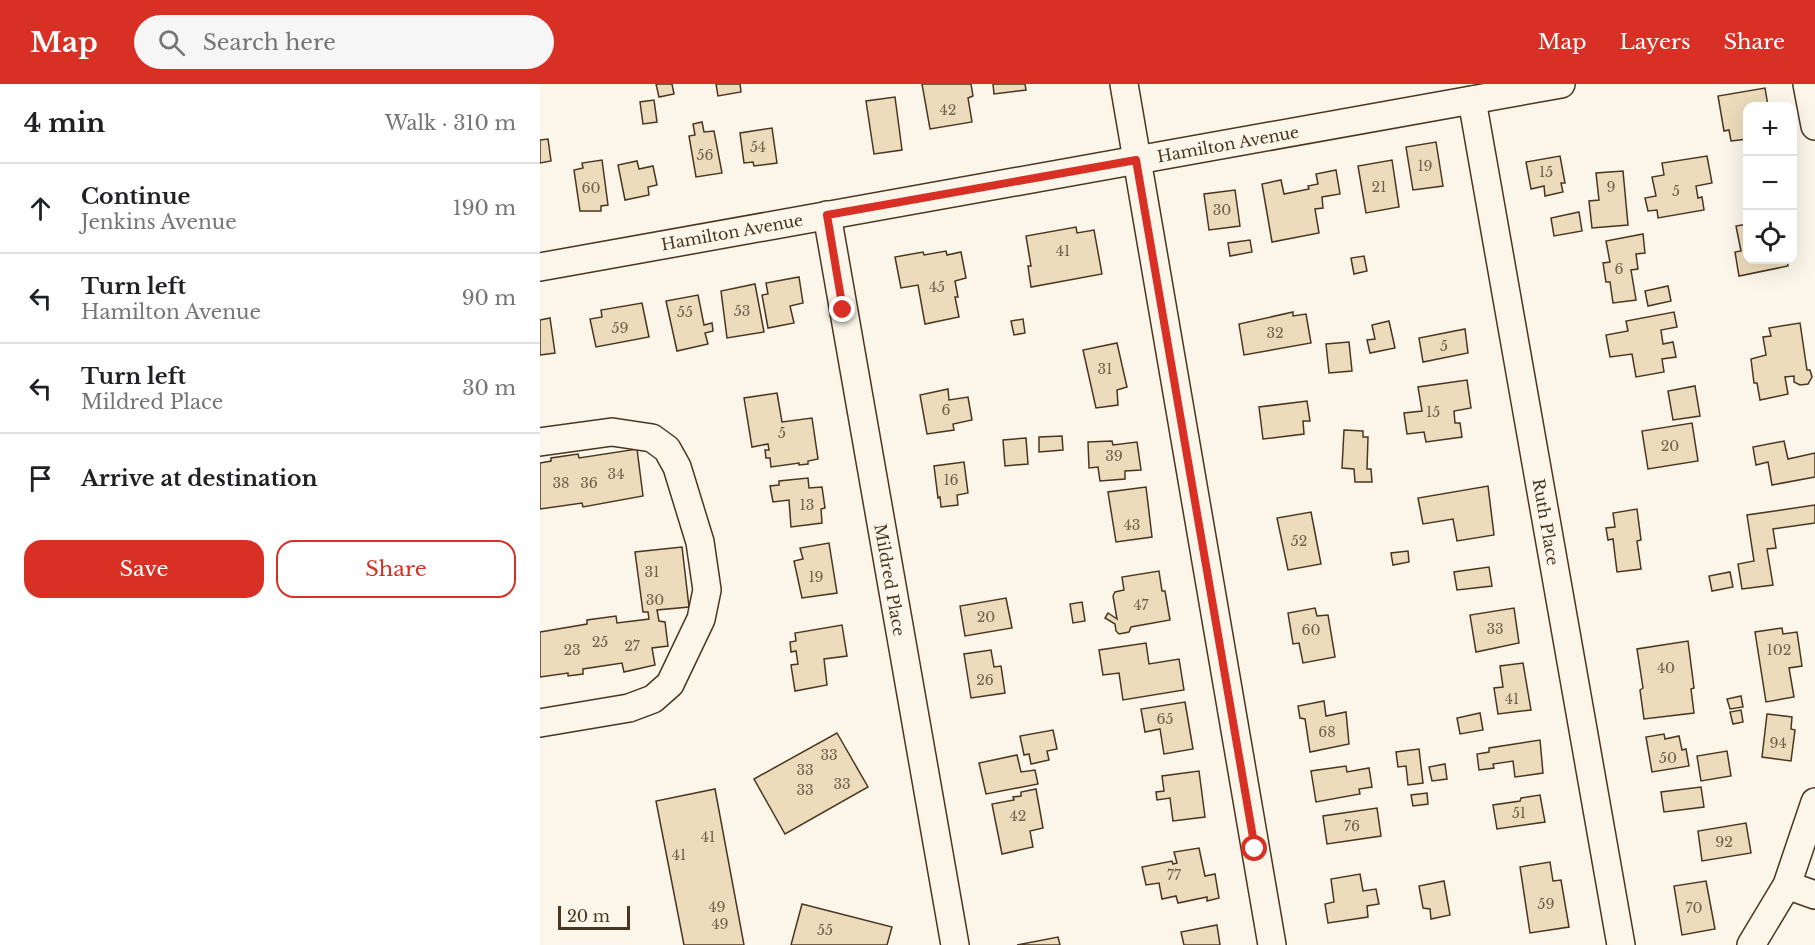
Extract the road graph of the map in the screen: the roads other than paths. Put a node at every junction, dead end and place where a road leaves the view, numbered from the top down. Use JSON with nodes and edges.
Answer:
{"nodes":[{"id":1,"x":1124,"y":84,"type":"edge"},
{"id":2,"x":1561,"y":84,"type":"edge"},
{"id":3,"x":1807,"y":84,"type":"edge"},
{"id":4,"x":1472,"y":100,"type":"junction"},
{"id":5,"x":1815,"y":126,"type":"edge"},
{"id":6,"x":1136,"y":160,"type":"junction"},
{"id":7,"x":827,"y":215,"type":"junction"},
{"id":8,"x":540,"y":267,"type":"edge"},
{"id":9,"x":540,"y":442,"type":"edge"},
{"id":10,"x":540,"y":723,"type":"edge"},
{"id":11,"x":1815,"y":802,"type":"edge"},
{"id":12,"x":1786,"y":885,"type":"junction"},
{"id":13,"x":1815,"y":895,"type":"edge"},
{"id":14,"x":955,"y":945,"type":"edge"},
{"id":15,"x":1272,"y":945,"type":"edge"},
{"id":16,"x":1621,"y":945,"type":"edge"},
{"id":17,"x":1751,"y":945,"type":"edge"}],
"edges":[{"from":1,"to":6,"type":"street"},
{"from":2,"to":4,"type":"street","name":"Hamilton Avenue"},
{"from":3,"to":5,"type":"street"},
{"from":4,"to":6,"type":"street","name":"Hamilton Avenue"},
{"from":4,"to":16,"type":"street","name":"Ruth Place"},
{"from":6,"to":7,"type":"street","name":"Hamilton Avenue"},
{"from":6,"to":15,"type":"street"},
{"from":7,"to":8,"type":"street","name":"Hamilton Avenue"},
{"from":7,"to":14,"type":"street","name":"Mildred Place"},
{"from":9,"to":10,"type":"street"},
{"from":11,"to":12,"type":"street"},
{"from":12,"to":13,"type":"street"},
{"from":12,"to":17,"type":"street"}]}
